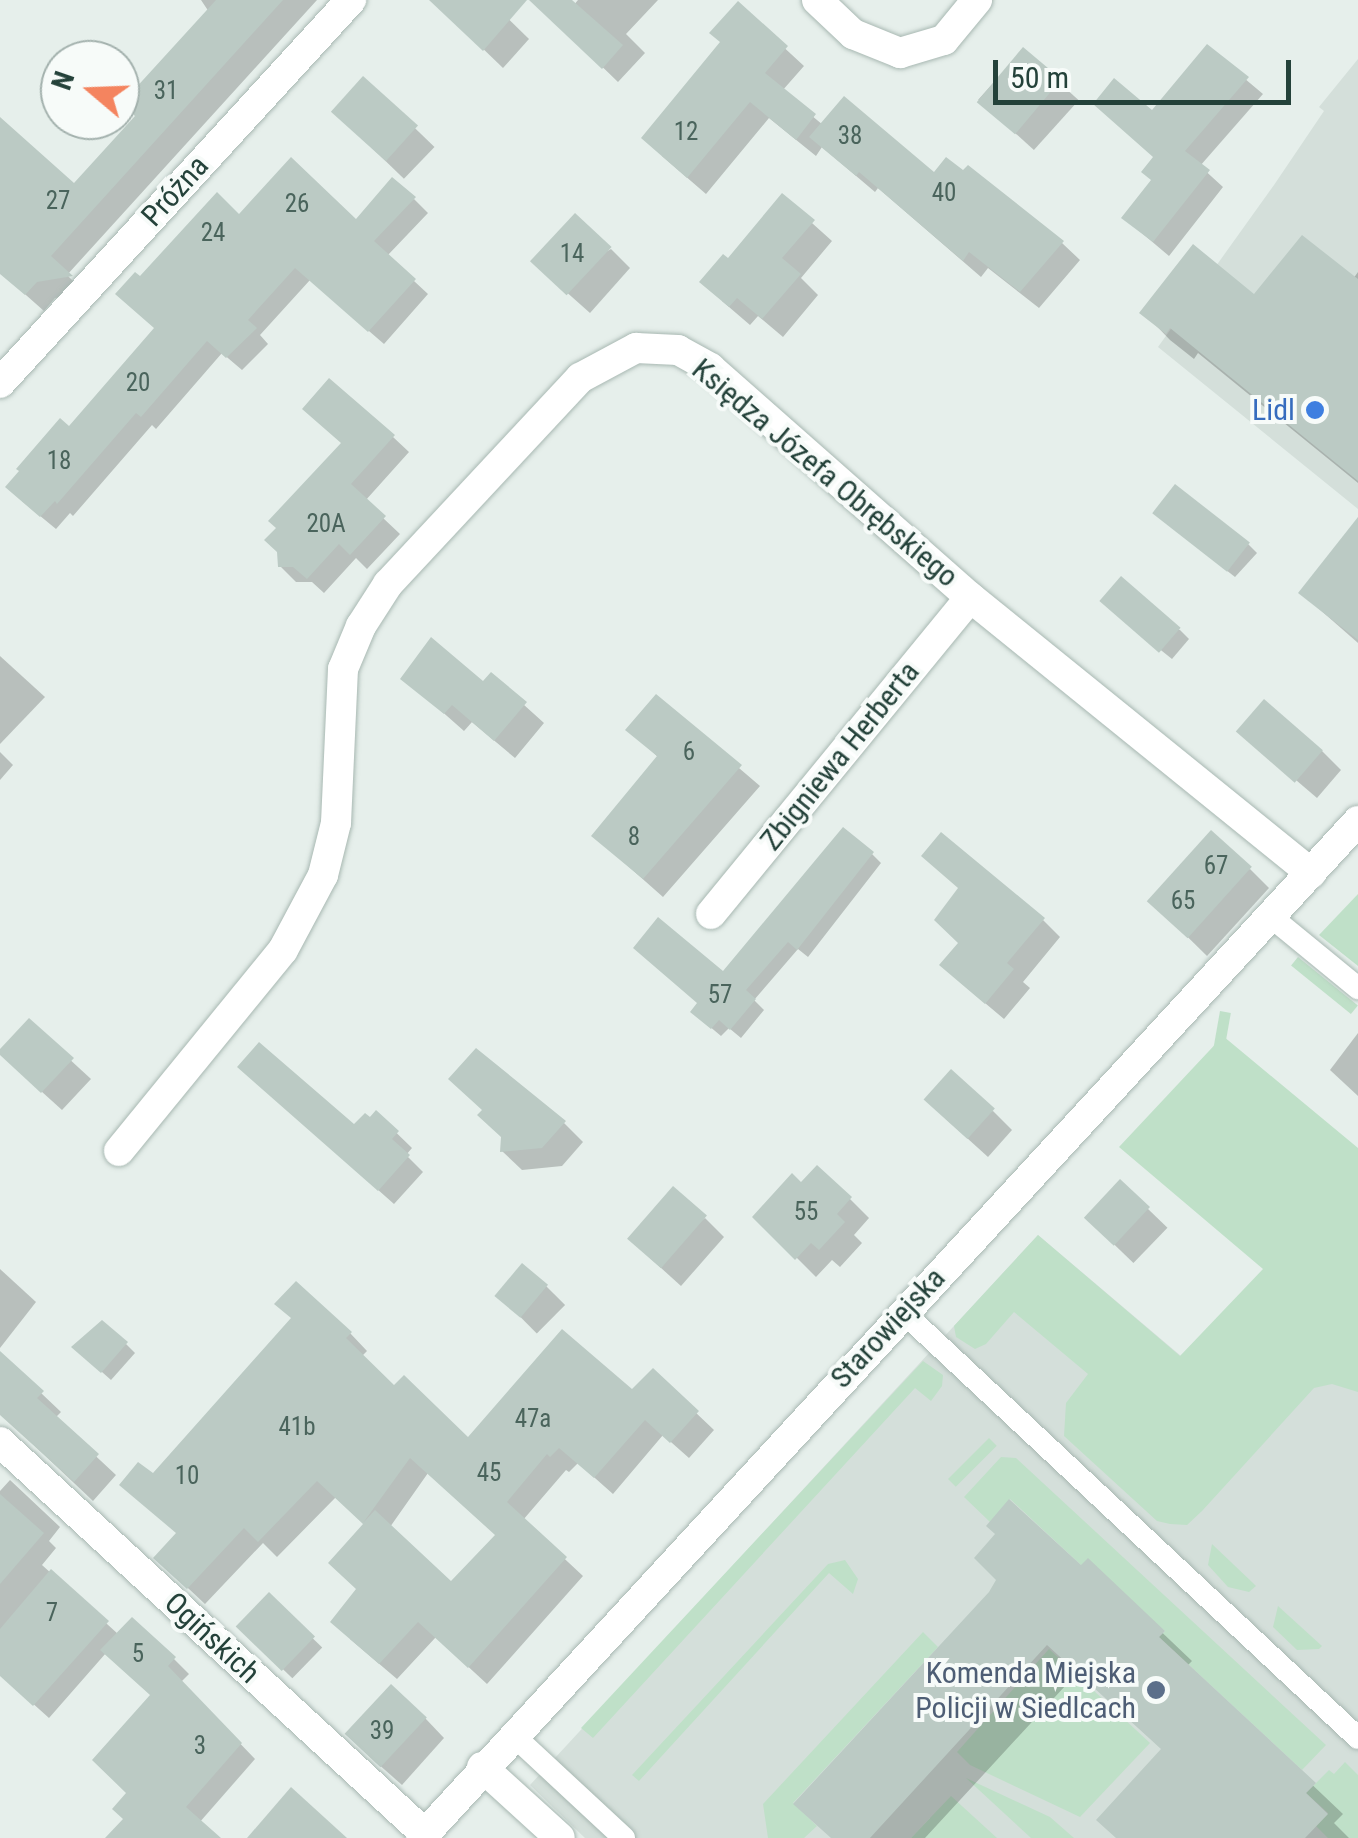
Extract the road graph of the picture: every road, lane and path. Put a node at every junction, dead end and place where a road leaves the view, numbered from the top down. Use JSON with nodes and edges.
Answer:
{"nodes":[{"id":1,"x":350,"y":0,"type":"edge"},
{"id":2,"x":817,"y":0,"type":"edge"},
{"id":3,"x":977,"y":0,"type":"edge"},
{"id":4,"x":0,"y":384,"type":"edge"},
{"id":5,"x":970,"y":597,"type":"junction"},
{"id":6,"x":1358,"y":821,"type":"edge"},
{"id":7,"x":1310,"y":873,"type":"junction"},
{"id":8,"x":710,"y":914,"type":"dead end"},
{"id":9,"x":1270,"y":916,"type":"junction"},
{"id":10,"x":1358,"y":988,"type":"edge"},
{"id":11,"x":118,"y":1151,"type":"dead end"},
{"id":12,"x":902,"y":1312,"type":"junction"},
{"id":13,"x":0,"y":1442,"type":"edge"},
{"id":14,"x":512,"y":1734,"type":"junction"},
{"id":15,"x":1358,"y":1738,"type":"edge"},
{"id":16,"x":482,"y":1767,"type":"junction"},
{"id":17,"x":422,"y":1836,"type":"edge"},
{"id":18,"x":560,"y":1838,"type":"edge"},
{"id":19,"x":624,"y":1838,"type":"edge"}],
"edges":[{"from":1,"to":4,"type":"street","name":"Próżna"},
{"from":2,"to":3,"type":"street"},
{"from":5,"to":7,"type":"street","name":"Księdza Józefa Obrębskiego"},
{"from":5,"to":8,"type":"street","name":"Zbigniewa Herberta"},
{"from":5,"to":11,"type":"street","name":"Księdza Józefa Obrębskiego"},
{"from":6,"to":7,"type":"street","name":"Starowiejska"},
{"from":7,"to":9,"type":"street","name":"Starowiejska"},
{"from":9,"to":10,"type":"lane"},
{"from":9,"to":12,"type":"street","name":"Starowiejska"},
{"from":12,"to":14,"type":"street","name":"Starowiejska"},
{"from":12,"to":15,"type":"lane"},
{"from":13,"to":17,"type":"street","name":"Ogińskich"},
{"from":14,"to":16,"type":"street","name":"Starowiejska"},
{"from":14,"to":19,"type":"lane"},
{"from":16,"to":17,"type":"street","name":"Starowiejska"},
{"from":16,"to":18,"type":"street"}]}
